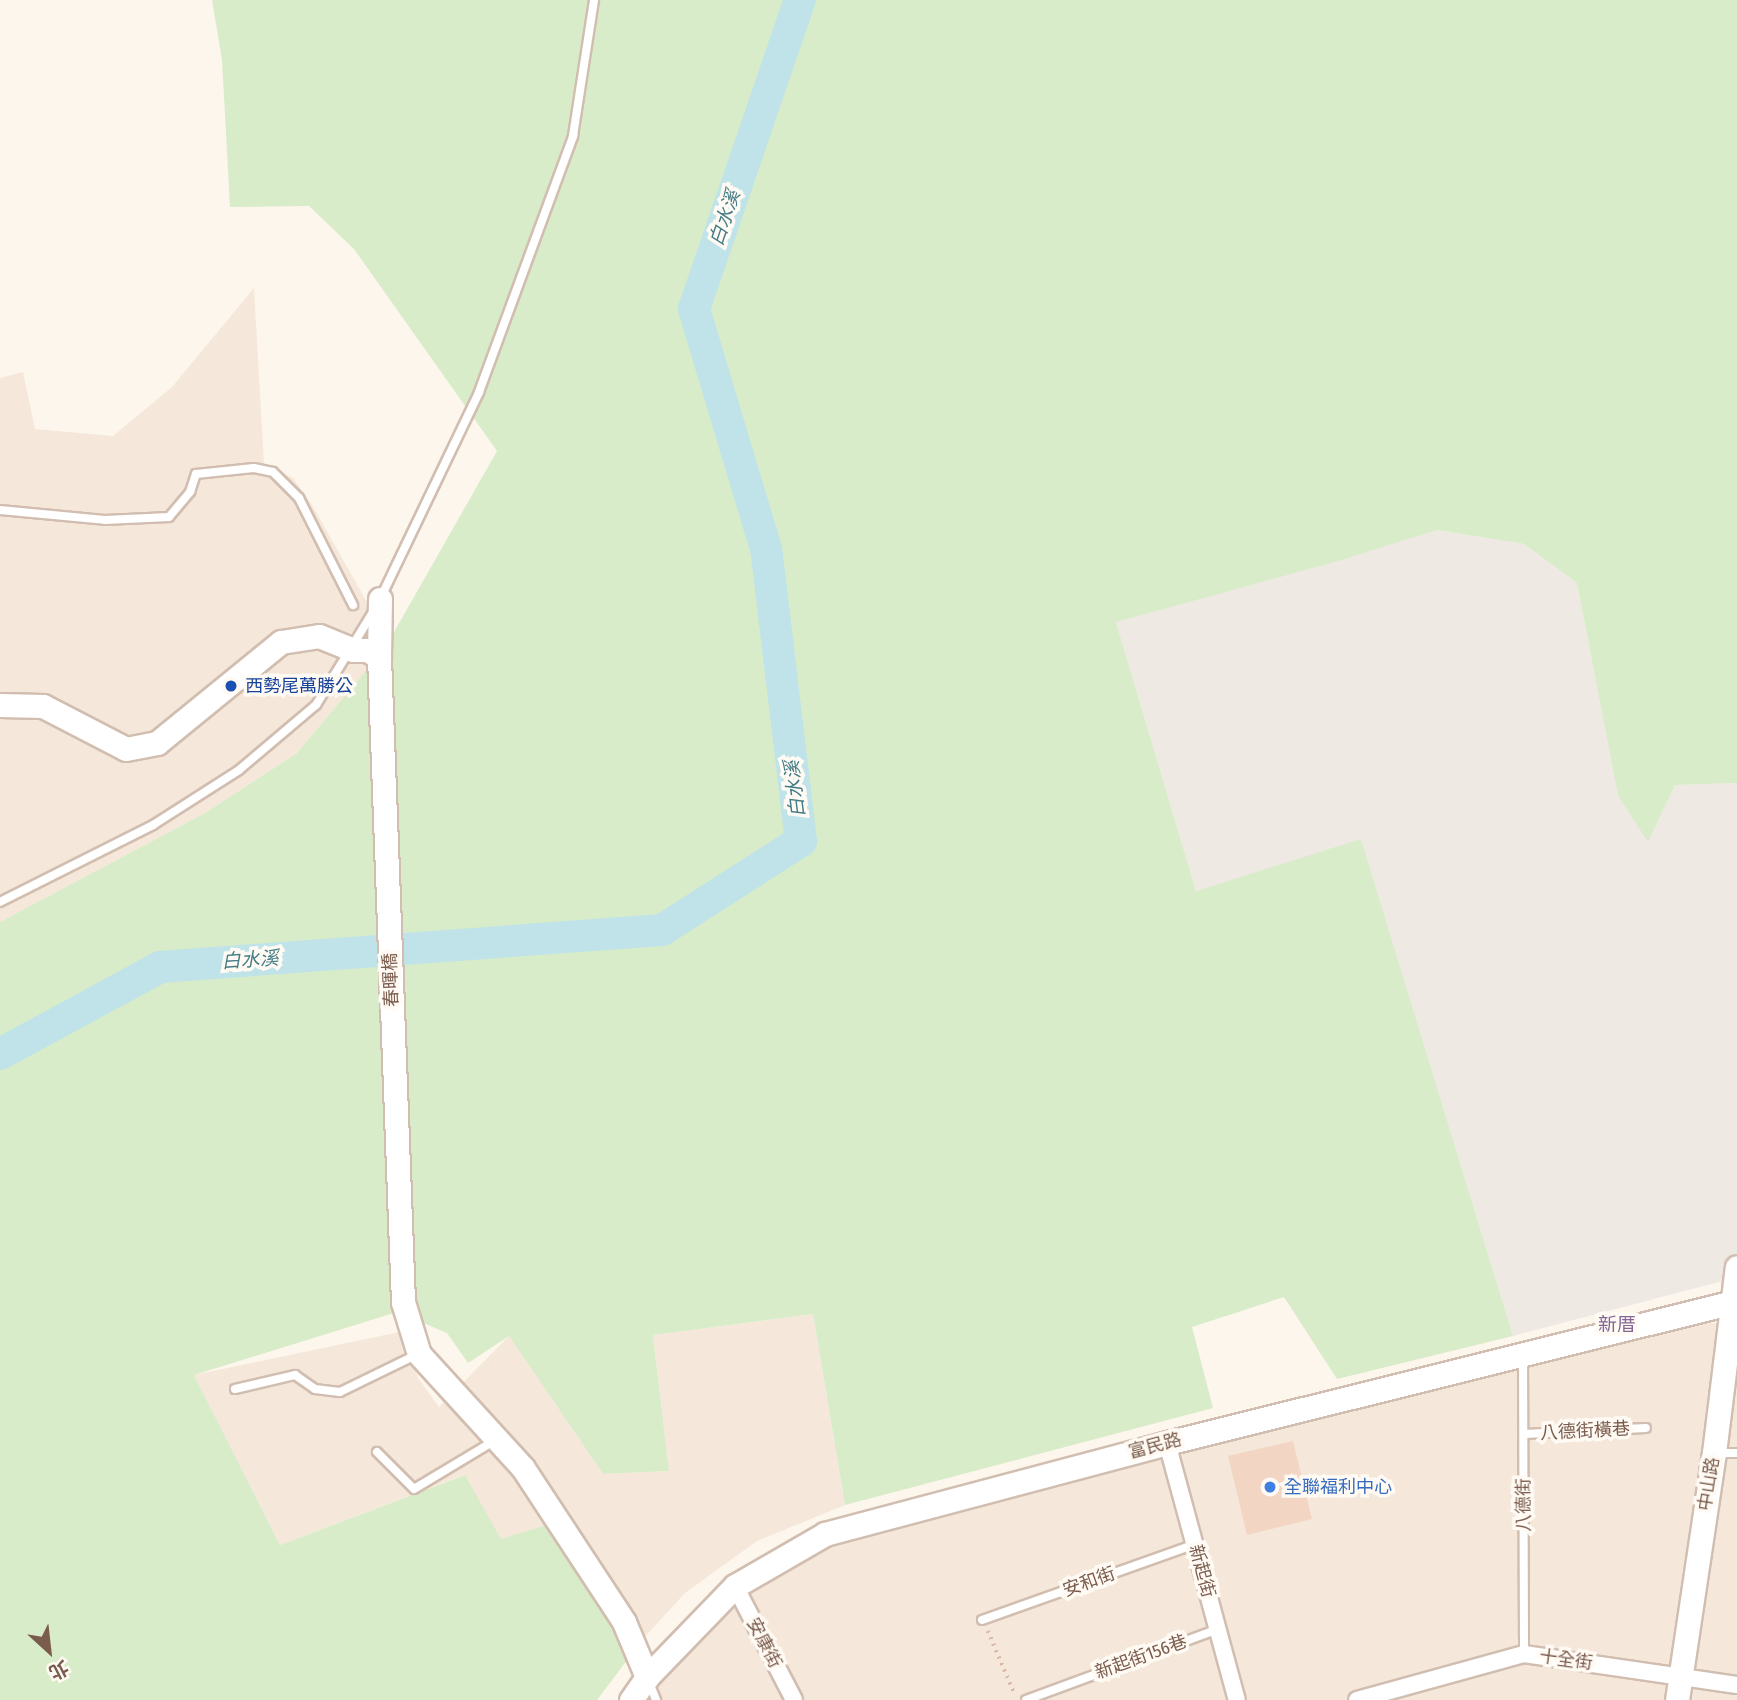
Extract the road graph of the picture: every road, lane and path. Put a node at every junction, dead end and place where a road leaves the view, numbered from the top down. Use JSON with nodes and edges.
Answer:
{"nodes":[{"id":1,"x":594,"y":0,"type":"edge"},
{"id":2,"x":0,"y":510,"type":"edge"},
{"id":3,"x":380,"y":599,"type":"junction"},
{"id":4,"x":353,"y":605,"type":"dead end"},
{"id":5,"x":353,"y":649,"type":"junction"},
{"id":6,"x":379,"y":657,"type":"junction"},
{"id":7,"x":0,"y":705,"type":"edge"},
{"id":8,"x":0,"y":901,"type":"edge"},
{"id":9,"x":1737,"y":1267,"type":"edge"},
{"id":10,"x":1734,"y":1301,"type":"edge"},
{"id":11,"x":419,"y":1354,"type":"junction"},
{"id":12,"x":1524,"y":1356,"type":"junction"},
{"id":13,"x":235,"y":1389,"type":"dead end"},
{"id":14,"x":1646,"y":1428,"type":"dead end"},
{"id":15,"x":1524,"y":1434,"type":"junction"},
{"id":16,"x":497,"y":1440,"type":"junction"},
{"id":17,"x":1167,"y":1443,"type":"junction"},
{"id":18,"x":377,"y":1452,"type":"dead end"},
{"id":19,"x":1714,"y":1453,"type":"junction"},
{"id":20,"x":1737,"y":1453,"type":"edge"},
{"id":21,"x":1195,"y":1544,"type":"junction"},
{"id":22,"x":734,"y":1586,"type":"junction"},
{"id":23,"x":982,"y":1619,"type":"joint"},
{"id":24,"x":1218,"y":1629,"type":"junction"},
{"id":25,"x":1524,"y":1654,"type":"junction"},
{"id":26,"x":1679,"y":1676,"type":"junction"},
{"id":27,"x":647,"y":1677,"type":"junction"},
{"id":28,"x":1737,"y":1685,"type":"edge"},
{"id":29,"x":631,"y":1700,"type":"edge"},
{"id":30,"x":656,"y":1700,"type":"edge"},
{"id":31,"x":794,"y":1700,"type":"edge"},
{"id":32,"x":1017,"y":1700,"type":"edge"},
{"id":33,"x":1026,"y":1700,"type":"edge"},
{"id":34,"x":1237,"y":1700,"type":"edge"},
{"id":35,"x":1357,"y":1700,"type":"edge"},
{"id":36,"x":1677,"y":1700,"type":"edge"}],
"edges":[{"from":1,"to":3,"type":"lane"},
{"from":2,"to":4,"type":"lane"},
{"from":3,"to":5,"type":"lane"},
{"from":3,"to":6,"type":"street","name":"春暉橋"},
{"from":5,"to":6,"type":"street"},
{"from":5,"to":7,"type":"street"},
{"from":5,"to":8,"type":"lane"},
{"from":6,"to":11,"type":"street","name":"春暉橋"},
{"from":9,"to":10,"type":"street","name":"中山路"},
{"from":10,"to":12,"type":"street","name":"富民路"},
{"from":10,"to":19,"type":"street","name":"中山路"},
{"from":11,"to":13,"type":"lane"},
{"from":11,"to":16,"type":"street"},
{"from":12,"to":15,"type":"lane","name":"八德街"},
{"from":12,"to":17,"type":"street","name":"富民路"},
{"from":14,"to":15,"type":"lane","name":"八德街橫巷"},
{"from":15,"to":25,"type":"lane","name":"八德街"},
{"from":16,"to":18,"type":"lane"},
{"from":16,"to":27,"type":"street"},
{"from":17,"to":21,"type":"street","name":"新起街"},
{"from":17,"to":22,"type":"street","name":"富民路"},
{"from":19,"to":20,"type":"lane"},
{"from":19,"to":26,"type":"street","name":"中山路"},
{"from":21,"to":23,"type":"lane","name":"安和街"},
{"from":21,"to":24,"type":"street","name":"新起街"},
{"from":22,"to":27,"type":"street","name":"富民路"},
{"from":22,"to":31,"type":"street","name":"安康街"},
{"from":23,"to":32,"type":"path"},
{"from":24,"to":33,"type":"lane","name":"新起街156巷"},
{"from":24,"to":34,"type":"street","name":"新起街"},
{"from":25,"to":26,"type":"street","name":"十全街"},
{"from":25,"to":35,"type":"street","name":"十全街"},
{"from":26,"to":28,"type":"street","name":"十全街"},
{"from":26,"to":36,"type":"street","name":"中山路"},
{"from":27,"to":29,"type":"street","name":"富民路"},
{"from":27,"to":30,"type":"lane"}]}
